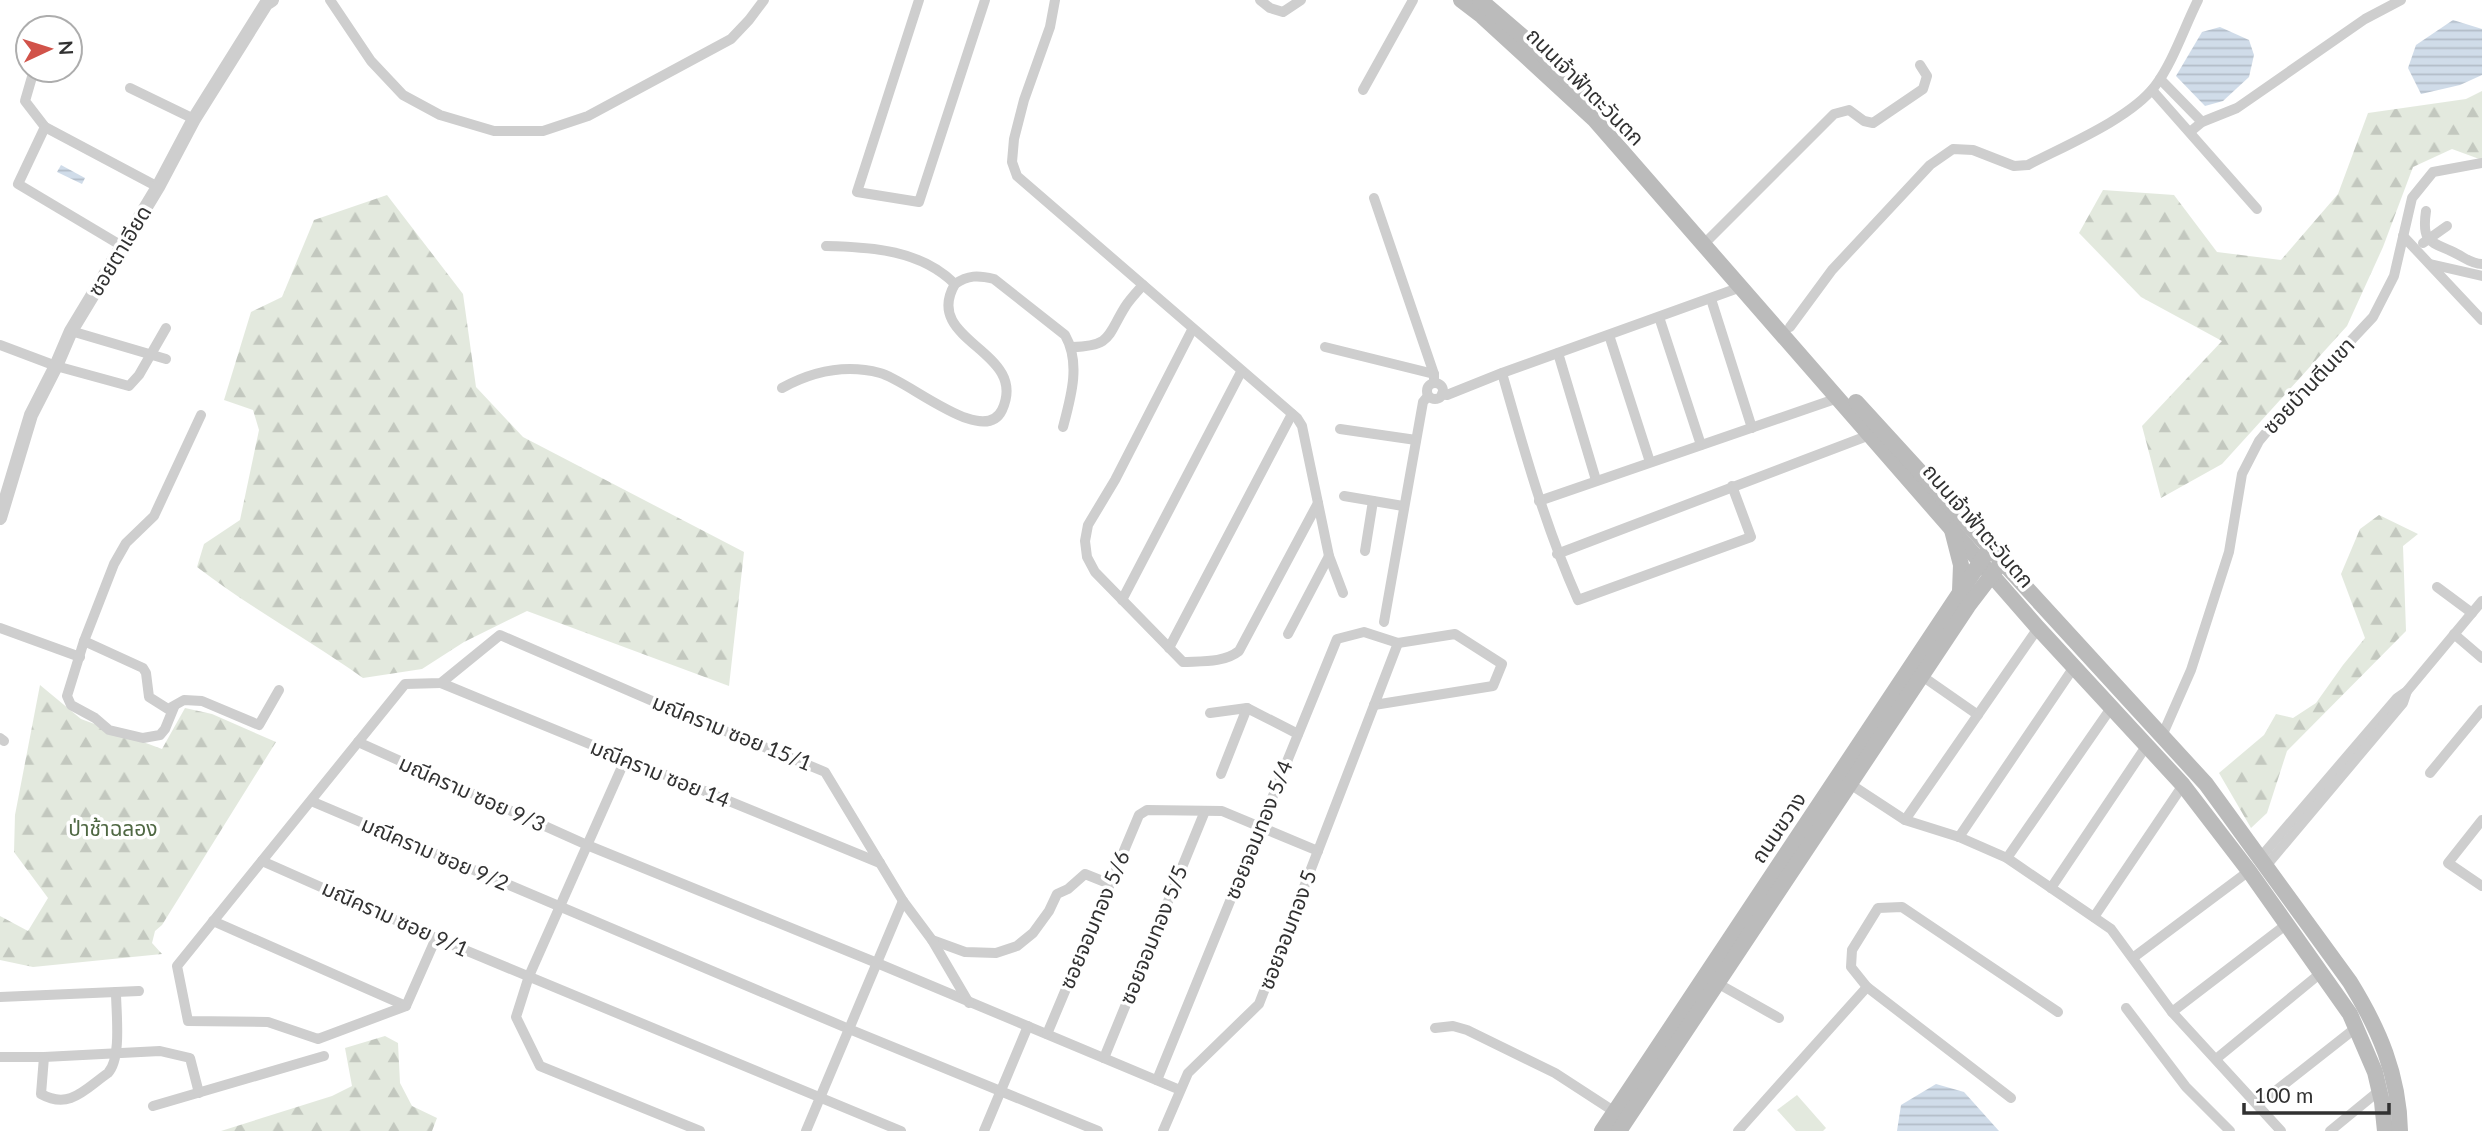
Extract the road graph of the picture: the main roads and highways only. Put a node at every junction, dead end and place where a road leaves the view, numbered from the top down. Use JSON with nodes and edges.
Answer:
{"nodes":[{"id":1,"x":1461,"y":0,"type":"edge"},
{"id":2,"x":1479,"y":0,"type":"edge"},
{"id":3,"x":1877,"y":433,"type":"junction"},
{"id":4,"x":1952,"y":528,"type":"junction"},
{"id":5,"x":1992,"y":548,"type":"junction"},
{"id":6,"x":1981,"y":561,"type":"junction"},
{"id":7,"x":2004,"y":562,"type":"junction"},
{"id":8,"x":1992,"y":574,"type":"junction"},
{"id":9,"x":2012,"y":597,"type":"junction"},
{"id":10,"x":1964,"y":599,"type":"junction"},
{"id":11,"x":1844,"y":780,"type":"junction"},
{"id":12,"x":1644,"y":1080,"type":"junction"},
{"id":13,"x":1602,"y":1131,"type":"edge"},
{"id":14,"x":1619,"y":1131,"type":"edge"},
{"id":15,"x":2385,"y":1131,"type":"edge"},
{"id":16,"x":2400,"y":1131,"type":"edge"}],
"edges":[{"from":1,"to":3,"type":"main road","name":"ถนนเจ้าฟ้าตะวันตก"},
{"from":2,"to":3,"type":"main road","name":"ถนนเจ้าฟ้าตะวันตก"},
{"from":3,"to":4,"type":"main road","name":"ถนนเจ้าฟ้าตะวันตก"},
{"from":3,"to":5,"type":"main road","name":"ถนนเจ้าฟ้าตะวันตก"},
{"from":4,"to":6,"type":"main road","name":"ถนนเจ้าฟ้าตะวันตก"},
{"from":4,"to":10,"type":"main road"},
{"from":5,"to":6,"type":"main road","name":"ถนนขวาง"},
{"from":5,"to":7,"type":"main road","name":"ถนนเจ้าฟ้าตะวันตก"},
{"from":6,"to":8,"type":"main road","name":"ถนนเจ้าฟ้าตะวันตก"},
{"from":6,"to":10,"type":"main road","name":"ถนนขวาง"},
{"from":7,"to":8,"type":"main road","name":"ถนนขวาง"},
{"from":7,"to":16,"type":"main road","name":"ถนนเจ้าฟ้าตะวันตก"},
{"from":8,"to":9,"type":"main road","name":"ถนนเจ้าฟ้าตะวันตก"},
{"from":8,"to":10,"type":"main road","name":"ถนนขวาง"},
{"from":9,"to":10,"type":"main road"},
{"from":9,"to":15,"type":"main road","name":"ถนนเจ้าฟ้าตะวันตก"},
{"from":10,"to":11,"type":"main road","name":"ถนนขวาง"},
{"from":10,"to":11,"type":"main road","name":"ถนนขวาง"},
{"from":11,"to":12,"type":"main road","name":"ถนนขวาง"},
{"from":11,"to":12,"type":"main road","name":"ถนนขวาง"},
{"from":12,"to":13,"type":"main road","name":"ถนนขวาง"},
{"from":12,"to":14,"type":"main road","name":"ถนนขวาง"}]}
